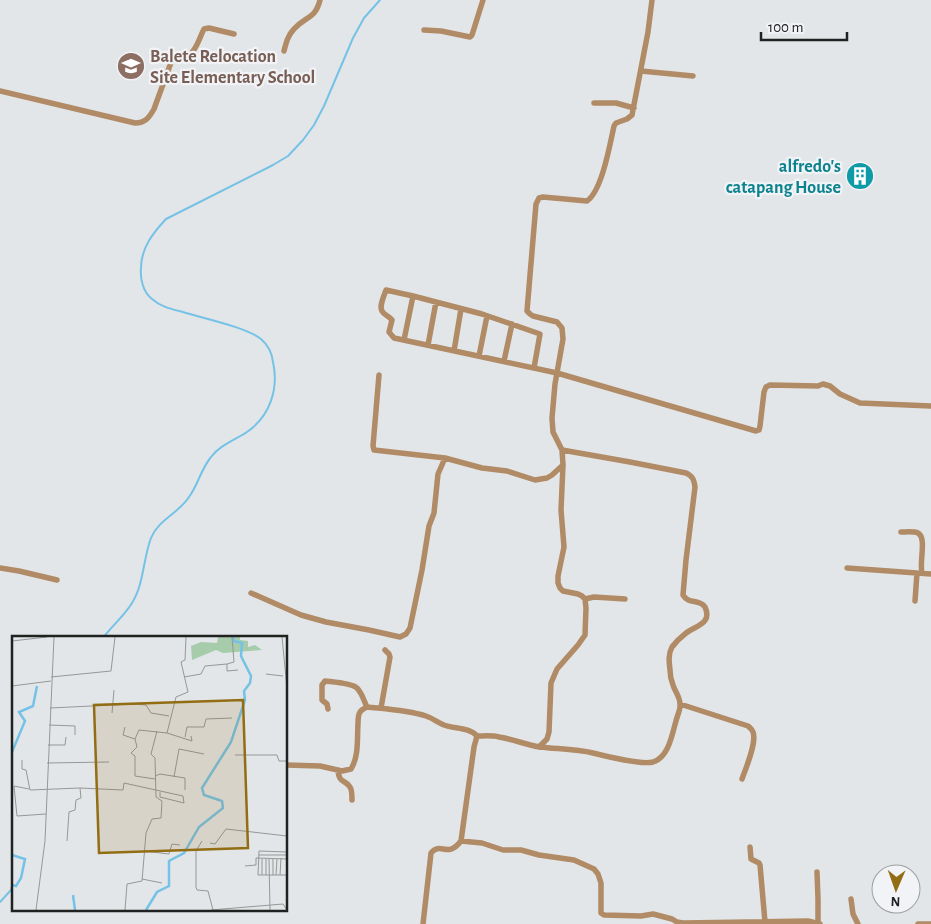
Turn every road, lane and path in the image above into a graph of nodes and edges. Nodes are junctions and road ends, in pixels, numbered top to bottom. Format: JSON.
{"nodes":[{"id":1,"x":320,"y":0,"type":"edge"},
{"id":2,"x":483,"y":0,"type":"edge"},
{"id":3,"x":652,"y":0,"type":"edge"},
{"id":4,"x":424,"y":30,"type":"dead end"},
{"id":5,"x":234,"y":34,"type":"dead end"},
{"id":6,"x":284,"y":51,"type":"dead end"},
{"id":7,"x":641,"y":71,"type":"junction"},
{"id":8,"x":693,"y":76,"type":"dead end"},
{"id":9,"x":0,"y":91,"type":"edge"},
{"id":10,"x":594,"y":103,"type":"dead end"},
{"id":11,"x":634,"y":108,"type":"junction"},
{"id":12,"x":413,"y":296,"type":"junction"},
{"id":13,"x":436,"y":302,"type":"junction"},
{"id":14,"x":461,"y":309,"type":"junction"},
{"id":15,"x":487,"y":316,"type":"junction"},
{"id":16,"x":512,"y":324,"type":"junction"},
{"id":17,"x":404,"y":340,"type":"junction"},
{"id":18,"x":428,"y":345,"type":"junction"},
{"id":19,"x":454,"y":351,"type":"junction"},
{"id":20,"x":479,"y":356,"type":"junction"},
{"id":21,"x":504,"y":362,"type":"junction"},
{"id":22,"x":534,"y":368,"type":"junction"},
{"id":23,"x":557,"y":373,"type":"junction"},
{"id":24,"x":379,"y":375,"type":"dead end"},
{"id":25,"x":931,"y":406,"type":"edge"},
{"id":26,"x":562,"y":450,"type":"junction"},
{"id":27,"x":445,"y":458,"type":"junction"},
{"id":28,"x":563,"y":465,"type":"junction"},
{"id":29,"x":901,"y":532,"type":"dead end"},
{"id":30,"x":0,"y":568,"type":"edge"},
{"id":31,"x":847,"y":568,"type":"dead end"},
{"id":32,"x":920,"y":573,"type":"junction"},
{"id":33,"x":931,"y":574,"type":"edge"},
{"id":34,"x":57,"y":580,"type":"dead end"},
{"id":35,"x":251,"y":593,"type":"dead end"},
{"id":36,"x":585,"y":599,"type":"junction"},
{"id":37,"x":625,"y":599,"type":"dead end"},
{"id":38,"x":915,"y":601,"type":"dead end"},
{"id":39,"x":385,"y":650,"type":"dead end"},
{"id":40,"x":680,"y":704,"type":"junction"},
{"id":41,"x":367,"y":707,"type":"junction"},
{"id":42,"x":381,"y":708,"type":"junction"},
{"id":43,"x":328,"y":709,"type":"dead end"},
{"id":44,"x":476,"y":736,"type":"junction"},
{"id":45,"x":540,"y":747,"type":"junction"},
{"id":46,"x":288,"y":765,"type":"edge"},
{"id":47,"x":338,"y":770,"type":"junction"},
{"id":48,"x":742,"y":779,"type":"dead end"},
{"id":49,"x":352,"y":800,"type":"dead end"},
{"id":50,"x":461,"y":841,"type":"junction"},
{"id":51,"x":750,"y":848,"type":"dead end"},
{"id":52,"x":817,"y":872,"type":"dead end"},
{"id":53,"x":851,"y":899,"type":"dead end"},
{"id":54,"x":765,"y":922,"type":"junction"},
{"id":55,"x":797,"y":922,"type":"edge"},
{"id":56,"x":706,"y":923,"type":"edge"},
{"id":57,"x":423,"y":924,"type":"edge"},
{"id":58,"x":819,"y":924,"type":"edge"},
{"id":59,"x":858,"y":924,"type":"edge"},
{"id":60,"x":918,"y":924,"type":"edge"},
{"id":61,"x":931,"y":924,"type":"edge"}],
"edges":[{"from":1,"to":6,"type":"street"},
{"from":2,"to":4,"type":"street"},
{"from":3,"to":7,"type":"street"},
{"from":5,"to":9,"type":"street"},
{"from":7,"to":8,"type":"street"},
{"from":7,"to":11,"type":"street"},
{"from":10,"to":11,"type":"street"},
{"from":11,"to":23,"type":"street"},
{"from":12,"to":13,"type":"street"},
{"from":12,"to":17,"type":"street"},
{"from":12,"to":17,"type":"street"},
{"from":13,"to":14,"type":"street"},
{"from":13,"to":18,"type":"street"},
{"from":14,"to":15,"type":"street"},
{"from":14,"to":19,"type":"street"},
{"from":15,"to":16,"type":"street"},
{"from":15,"to":20,"type":"street"},
{"from":16,"to":21,"type":"street"},
{"from":16,"to":22,"type":"street"},
{"from":17,"to":18,"type":"street"},
{"from":18,"to":19,"type":"street"},
{"from":19,"to":20,"type":"street"},
{"from":20,"to":21,"type":"street"},
{"from":21,"to":22,"type":"street"},
{"from":22,"to":23,"type":"street"},
{"from":23,"to":25,"type":"street"},
{"from":23,"to":26,"type":"street"},
{"from":24,"to":27,"type":"street"},
{"from":26,"to":28,"type":"street"},
{"from":26,"to":40,"type":"street"},
{"from":27,"to":28,"type":"street"},
{"from":27,"to":35,"type":"street"},
{"from":28,"to":36,"type":"street"},
{"from":29,"to":32,"type":"street"},
{"from":30,"to":34,"type":"street"},
{"from":31,"to":32,"type":"street"},
{"from":32,"to":33,"type":"street"},
{"from":32,"to":38,"type":"street"},
{"from":36,"to":37,"type":"street"},
{"from":36,"to":45,"type":"street"},
{"from":39,"to":42,"type":"street"},
{"from":40,"to":45,"type":"street"},
{"from":40,"to":48,"type":"street"},
{"from":41,"to":42,"type":"street"},
{"from":41,"to":43,"type":"street"},
{"from":41,"to":47,"type":"street"},
{"from":42,"to":44,"type":"street"},
{"from":44,"to":45,"type":"street"},
{"from":44,"to":50,"type":"street"},
{"from":46,"to":47,"type":"street"},
{"from":47,"to":49,"type":"street"},
{"from":50,"to":56,"type":"street"},
{"from":50,"to":57,"type":"street"},
{"from":51,"to":54,"type":"street"},
{"from":52,"to":58,"type":"street"},
{"from":53,"to":59,"type":"street"},
{"from":54,"to":55,"type":"street"},
{"from":54,"to":56,"type":"street"},
{"from":55,"to":58,"type":"street"},
{"from":60,"to":61,"type":"street"}]}
